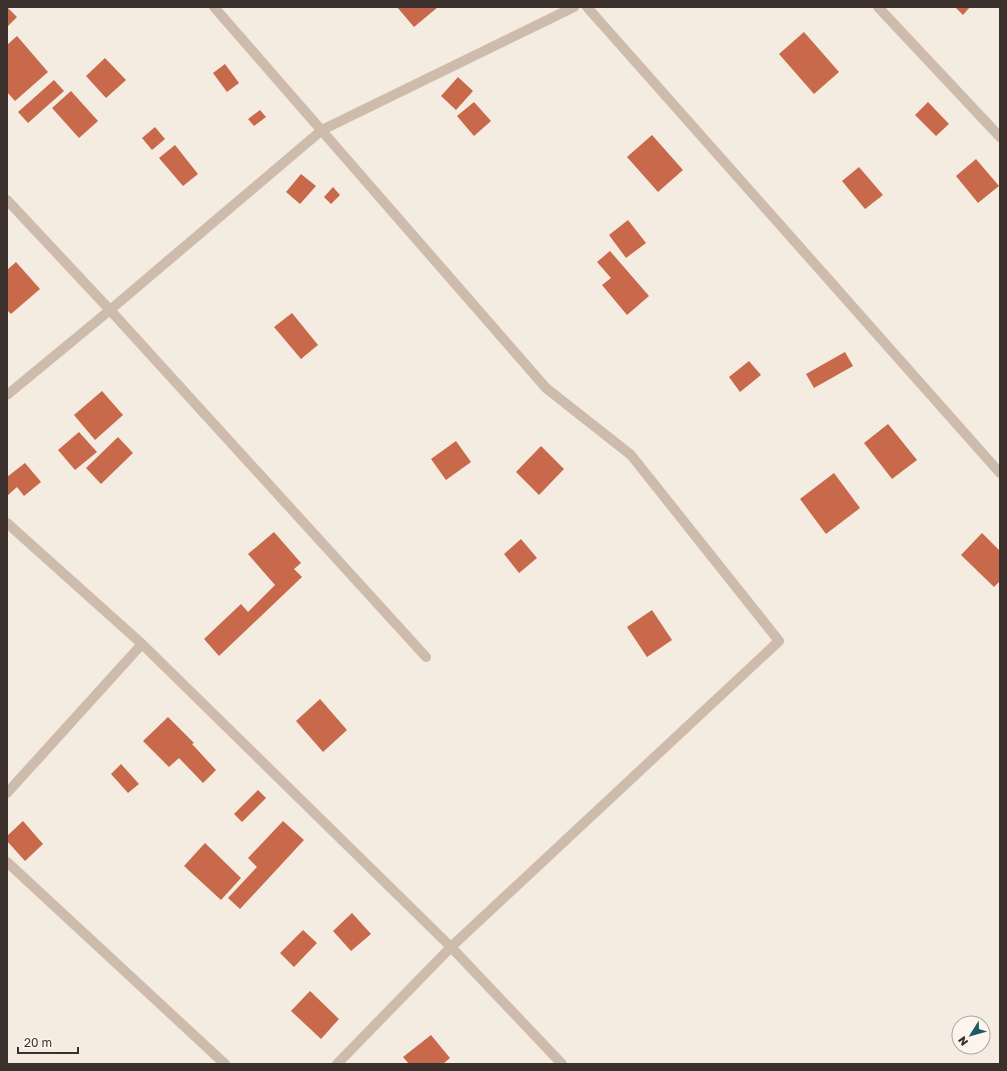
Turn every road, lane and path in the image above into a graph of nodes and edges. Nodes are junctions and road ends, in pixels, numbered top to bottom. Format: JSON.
{"nodes":[{"id":1,"x":214,"y":7,"type":"edge"},
{"id":2,"x":574,"y":7,"type":"edge"},
{"id":3,"x":587,"y":7,"type":"edge"},
{"id":4,"x":878,"y":7,"type":"edge"},
{"id":5,"x":322,"y":130,"type":"junction"},
{"id":6,"x":1000,"y":137,"type":"edge"},
{"id":7,"x":7,"y":200,"type":"edge"},
{"id":8,"x":110,"y":310,"type":"junction"},
{"id":9,"x":7,"y":395,"type":"edge"},
{"id":10,"x":1000,"y":473,"type":"edge"},
{"id":11,"x":7,"y":523,"type":"edge"},
{"id":12,"x":142,"y":644,"type":"junction"},
{"id":13,"x":426,"y":657,"type":"dead end"},
{"id":14,"x":7,"y":793,"type":"edge"},
{"id":15,"x":7,"y":862,"type":"edge"},
{"id":16,"x":452,"y":947,"type":"junction"},
{"id":17,"x":225,"y":1064,"type":"edge"},
{"id":18,"x":337,"y":1064,"type":"edge"},
{"id":19,"x":562,"y":1064,"type":"edge"}],
"edges":[{"from":1,"to":5,"type":"street"},
{"from":2,"to":5,"type":"street"},
{"from":3,"to":10,"type":"street"},
{"from":4,"to":6,"type":"street"},
{"from":5,"to":8,"type":"street"},
{"from":5,"to":16,"type":"street"},
{"from":7,"to":8,"type":"street"},
{"from":8,"to":9,"type":"street"},
{"from":8,"to":13,"type":"street"},
{"from":11,"to":12,"type":"street"},
{"from":12,"to":14,"type":"street"},
{"from":12,"to":16,"type":"street"},
{"from":15,"to":17,"type":"street"},
{"from":16,"to":18,"type":"street"},
{"from":16,"to":19,"type":"street"}]}
